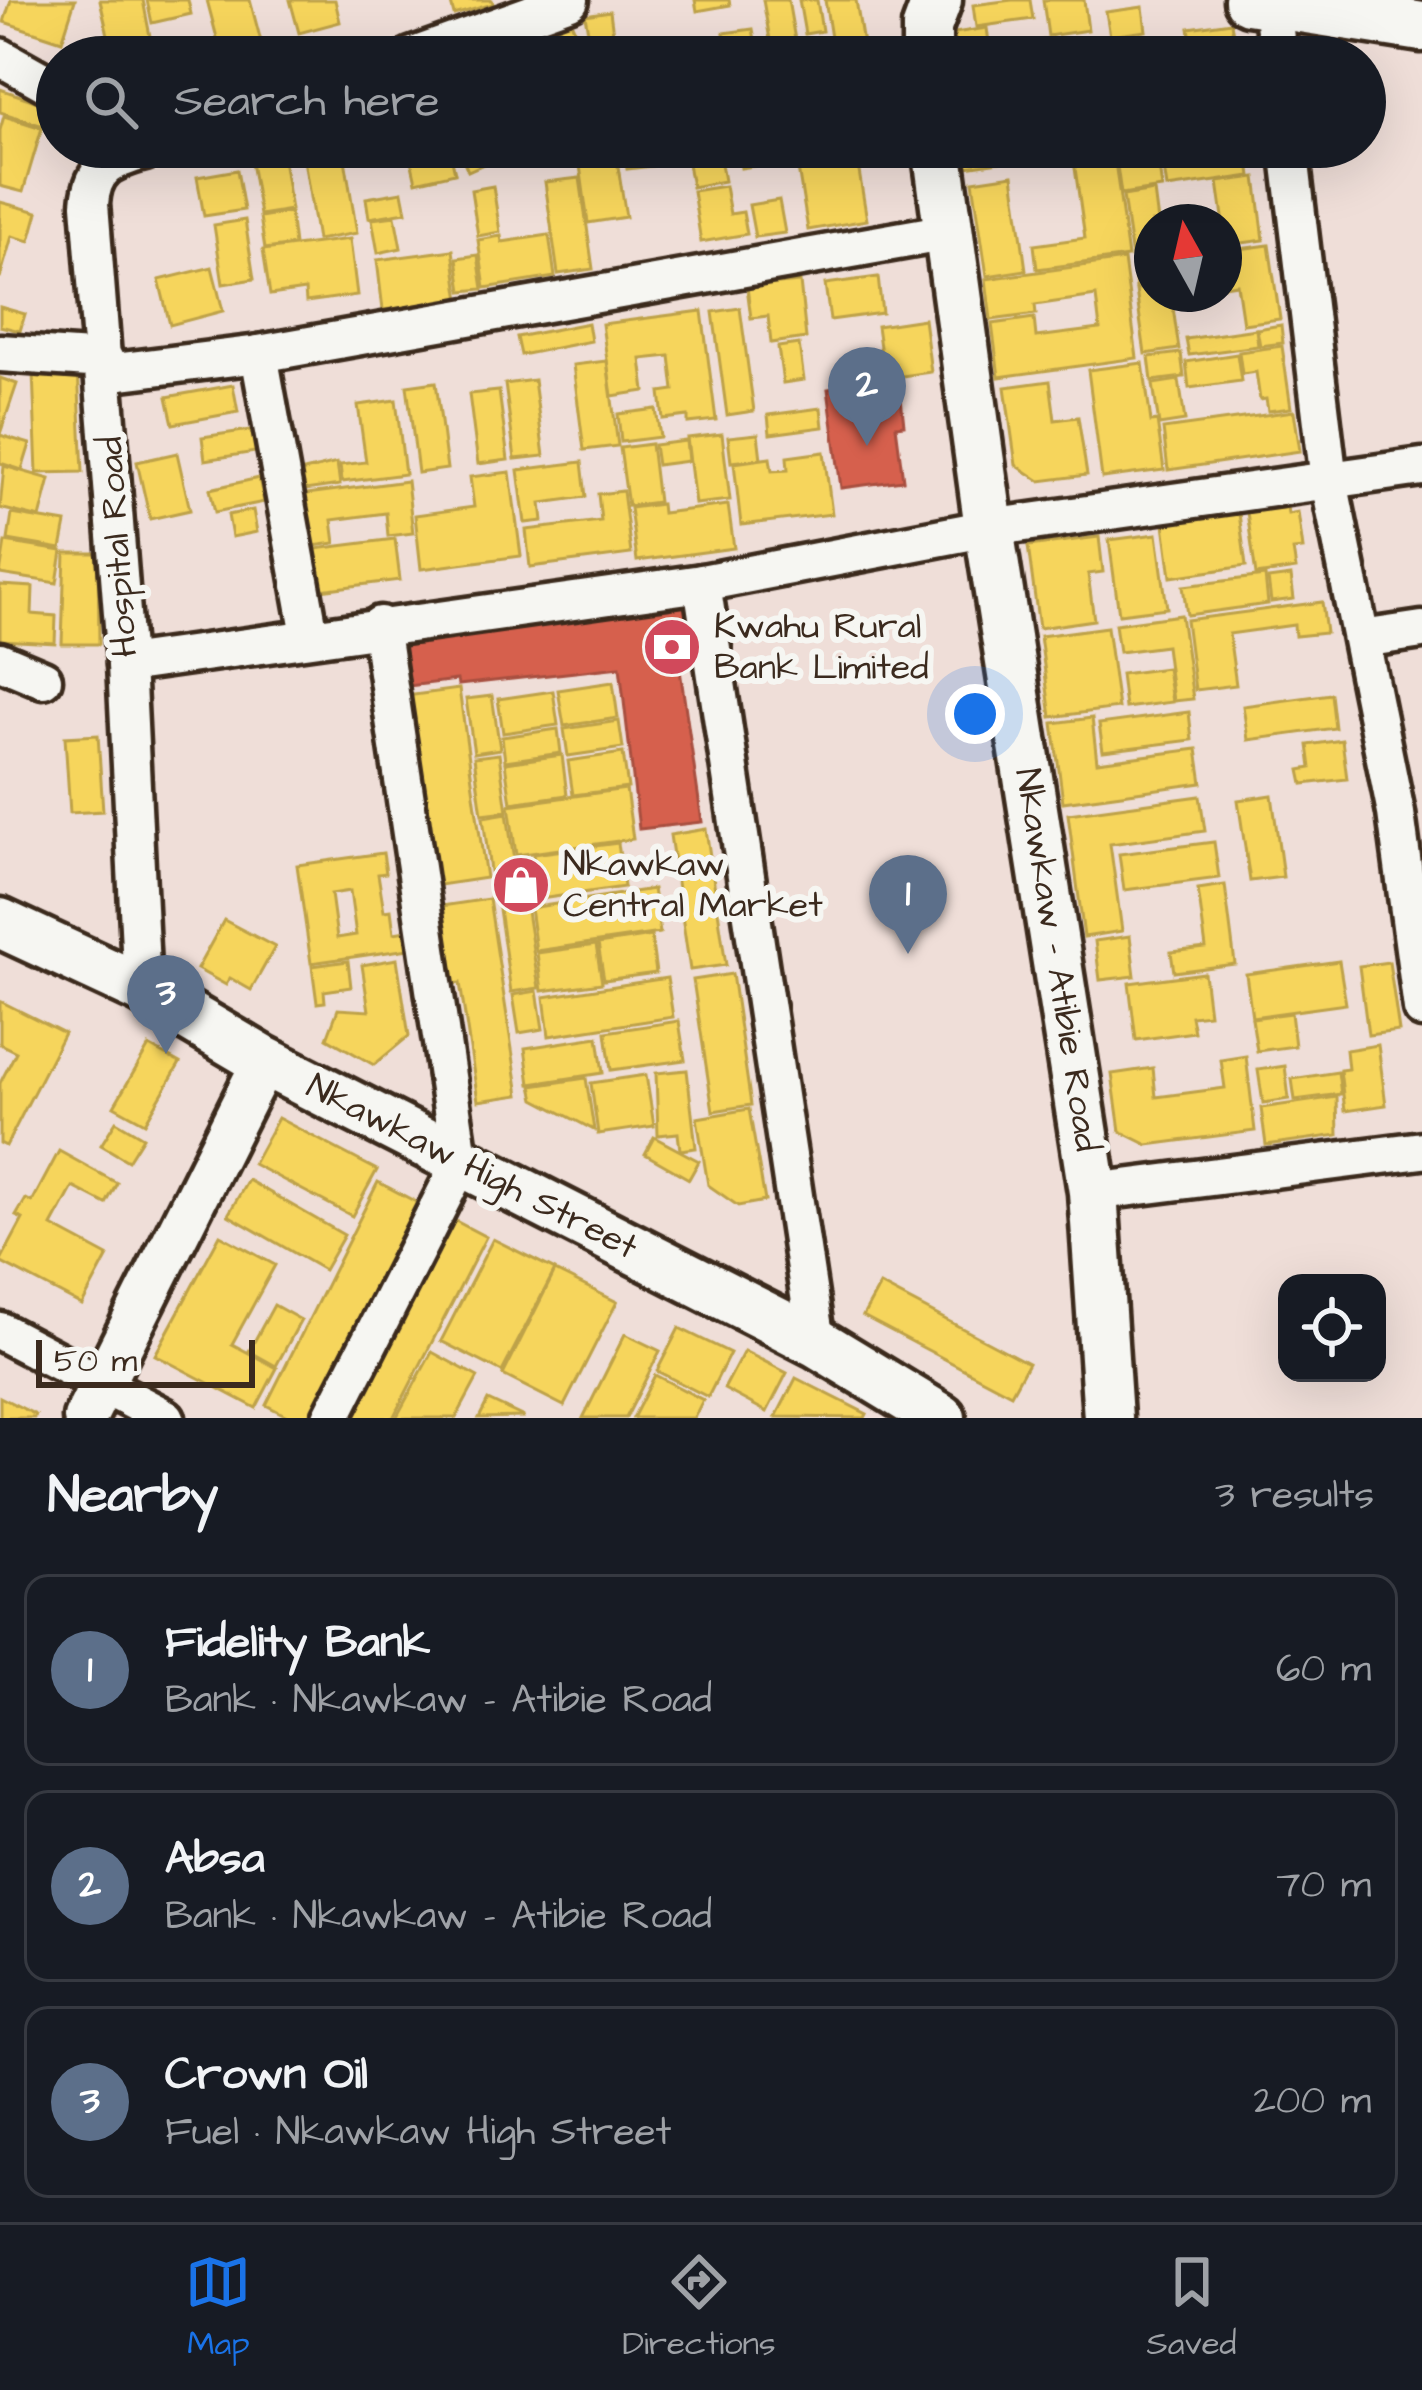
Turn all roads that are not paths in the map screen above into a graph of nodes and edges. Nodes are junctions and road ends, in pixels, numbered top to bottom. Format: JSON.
{"nodes":[{"id":1,"x":570,"y":0,"type":"edge"},
{"id":2,"x":938,"y":0,"type":"edge"},
{"id":3,"x":1260,"y":2,"type":"edge"},
{"id":4,"x":1422,"y":27,"type":"edge"},
{"id":5,"x":469,"y":36,"type":"edge"},
{"id":6,"x":927,"y":36,"type":"edge"},
{"id":7,"x":1272,"y":36,"type":"edge"},
{"id":8,"x":0,"y":57,"type":"edge"},
{"id":9,"x":36,"y":77,"type":"edge"},
{"id":10,"x":87,"y":168,"type":"edge"},
{"id":11,"x":940,"y":168,"type":"edge"},
{"id":12,"x":1291,"y":168,"type":"edge"},
{"id":13,"x":948,"y":232,"type":"junction"},
{"id":14,"x":0,"y":353,"type":"edge"},
{"id":15,"x":259,"y":354,"type":"junction"},
{"id":16,"x":106,"y":367,"type":"junction"},
{"id":17,"x":1422,"y":467,"type":"edge"},
{"id":18,"x":1328,"y":481,"type":"junction"},
{"id":19,"x":989,"y":528,"type":"junction"},
{"id":20,"x":702,"y":583,"type":"junction"},
{"id":21,"x":380,"y":625,"type":"junction"},
{"id":22,"x":1422,"y":630,"type":"edge"},
{"id":23,"x":310,"y":635,"type":"junction"},
{"id":24,"x":1362,"y":639,"type":"junction"},
{"id":25,"x":0,"y":661,"type":"edge"},
{"id":26,"x":126,"y":664,"type":"junction"},
{"id":27,"x":43,"y":679,"type":"dead end"},
{"id":28,"x":1409,"y":811,"type":"edge"},
{"id":29,"x":0,"y":923,"type":"edge"},
{"id":30,"x":142,"y":989,"type":"junction"},
{"id":31,"x":1422,"y":1009,"type":"edge"},
{"id":32,"x":265,"y":1061,"type":"junction"},
{"id":33,"x":1422,"y":1150,"type":"edge"},
{"id":34,"x":460,"y":1164,"type":"junction"},
{"id":35,"x":1093,"y":1192,"type":"junction"},
{"id":36,"x":0,"y":1331,"type":"edge"},
{"id":37,"x":816,"y":1342,"type":"junction"},
{"id":38,"x":94,"y":1402,"type":"edge"},
{"id":39,"x":914,"y":1411,"type":"edge"},
{"id":40,"x":166,"y":1418,"type":"edge"},
{"id":41,"x":331,"y":1418,"type":"edge"},
{"id":42,"x":1108,"y":1418,"type":"edge"}],
"edges":[{"from":1,"to":5,"type":"street"},
{"from":2,"to":6,"type":"main road"},
{"from":3,"to":4,"type":"main road"},
{"from":3,"to":7,"type":"street"},
{"from":8,"to":9,"type":"street"},
{"from":10,"to":16,"type":"street","name":"Hospital Road"},
{"from":11,"to":13,"type":"main road","name":"Nkawkaw - Atibie Road"},
{"from":12,"to":18,"type":"street"},
{"from":13,"to":15,"type":"street"},
{"from":13,"to":19,"type":"main road","name":"Nkawkaw - Atibie Road"},
{"from":14,"to":16,"type":"street"},
{"from":15,"to":16,"type":"street"},
{"from":15,"to":23,"type":"street"},
{"from":16,"to":26,"type":"street","name":"Hospital Road"},
{"from":17,"to":18,"type":"street"},
{"from":18,"to":19,"type":"street"},
{"from":18,"to":24,"type":"street"},
{"from":19,"to":20,"type":"street"},
{"from":19,"to":35,"type":"main road","name":"Nkawkaw - Atibie Road"},
{"from":20,"to":21,"type":"street"},
{"from":20,"to":37,"type":"street"},
{"from":21,"to":23,"type":"street"},
{"from":21,"to":34,"type":"street"},
{"from":22,"to":24,"type":"street"},
{"from":23,"to":26,"type":"street"},
{"from":24,"to":28,"type":"street"},
{"from":25,"to":27,"type":"street"},
{"from":26,"to":30,"type":"street","name":"Hospital Road"},
{"from":28,"to":31,"type":"street"},
{"from":29,"to":30,"type":"main road","name":"Nkawkaw High Street"},
{"from":30,"to":32,"type":"main road","name":"Nkawkaw High Street"},
{"from":32,"to":34,"type":"main road","name":"Nkawkaw High Street"},
{"from":32,"to":38,"type":"street"},
{"from":33,"to":35,"type":"street"},
{"from":34,"to":37,"type":"main road","name":"Nkawkaw High Street"},
{"from":34,"to":41,"type":"street"},
{"from":35,"to":42,"type":"main road","name":"Nkawkaw - Atibie Road"},
{"from":36,"to":38,"type":"street"},
{"from":37,"to":39,"type":"main road","name":"Nkawkaw High Street"},
{"from":38,"to":40,"type":"street"}]}
